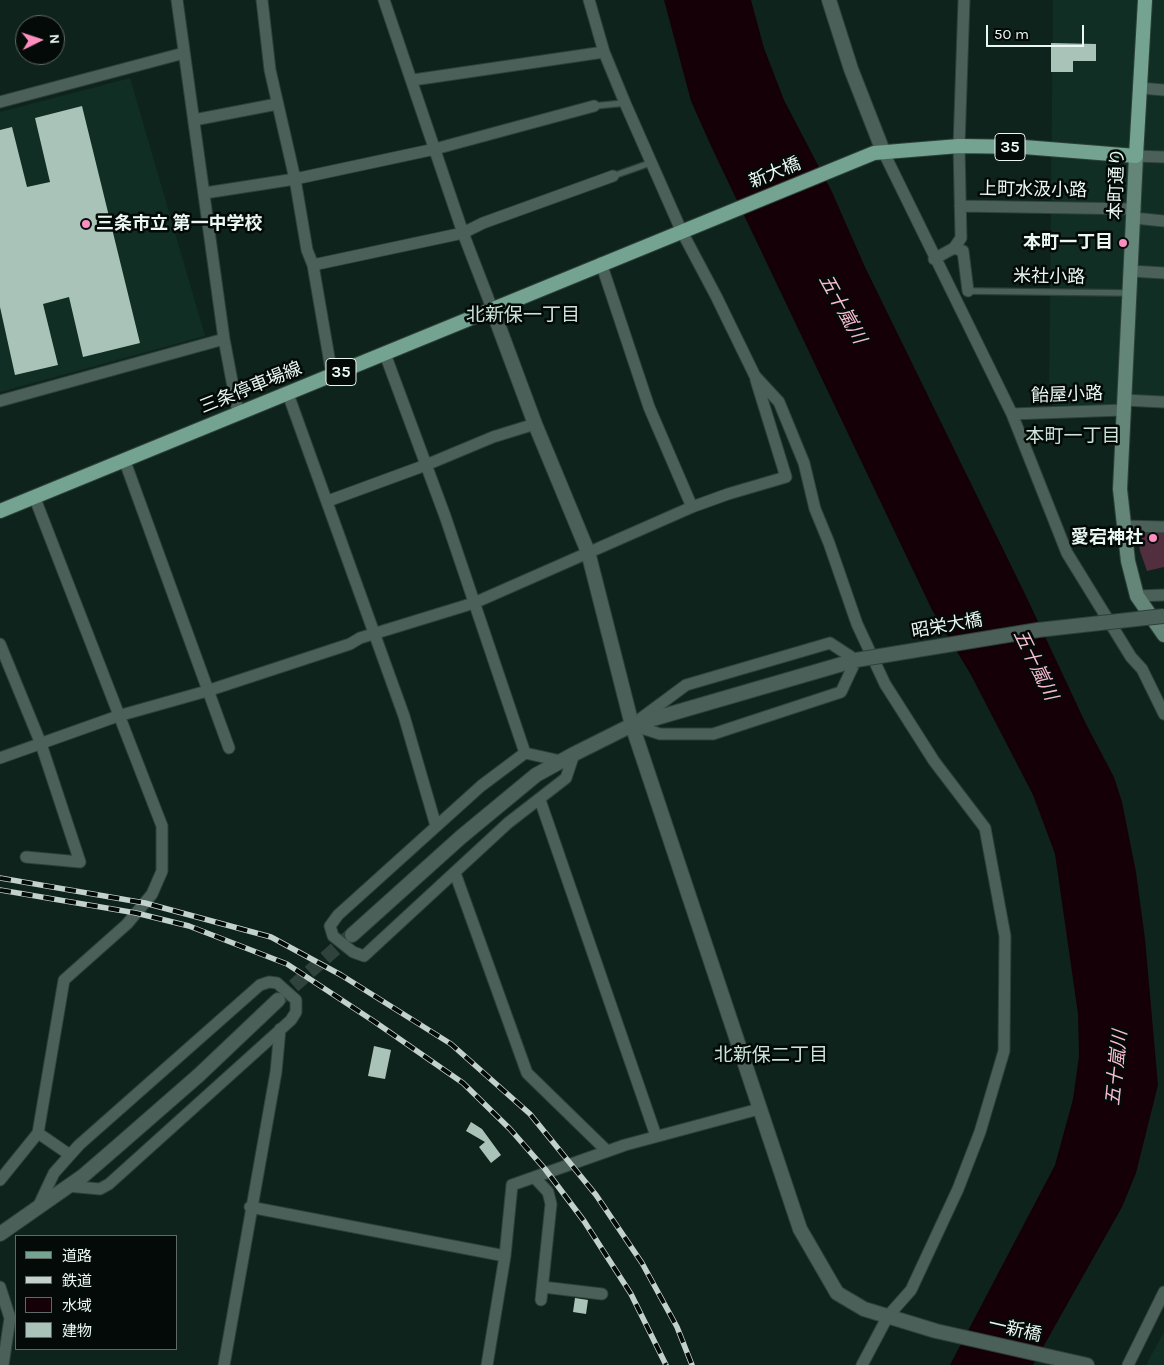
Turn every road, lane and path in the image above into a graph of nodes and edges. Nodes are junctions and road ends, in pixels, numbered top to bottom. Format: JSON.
{"nodes":[{"id":1,"x":176,"y":0,"type":"edge"},
{"id":2,"x":262,"y":0,"type":"edge"},
{"id":3,"x":384,"y":0,"type":"edge"},
{"id":4,"x":589,"y":0,"type":"edge"},
{"id":5,"x":829,"y":0,"type":"edge"},
{"id":6,"x":964,"y":0,"type":"edge"},
{"id":7,"x":1145,"y":0,"type":"edge"},
{"id":8,"x":604,"y":52,"type":"junction"},
{"id":9,"x":184,"y":53,"type":"junction"},
{"id":10,"x":413,"y":80,"type":"junction"},
{"id":11,"x":1140,"y":88,"type":"junction"},
{"id":12,"x":1164,"y":90,"type":"edge"},
{"id":13,"x":0,"y":102,"type":"edge"},
{"id":14,"x":625,"y":103,"type":"junction"},
{"id":15,"x":277,"y":104,"type":"junction"},
{"id":16,"x":594,"y":106,"type":"joint"},
{"id":17,"x":194,"y":120,"type":"junction"},
{"id":18,"x":958,"y":146,"type":"junction"},
{"id":19,"x":435,"y":149,"type":"junction"},
{"id":20,"x":878,"y":152,"type":"junction"},
{"id":21,"x":1136,"y":156,"type":"junction"},
{"id":22,"x":1164,"y":157,"type":"edge"},
{"id":23,"x":650,"y":163,"type":"junction"},
{"id":24,"x":613,"y":176,"type":"joint"},
{"id":25,"x":295,"y":179,"type":"junction"},
{"id":26,"x":205,"y":193,"type":"junction"},
{"id":27,"x":960,"y":206,"type":"junction"},
{"id":28,"x":1134,"y":214,"type":"junction"},
{"id":29,"x":1164,"y":221,"type":"edge"},
{"id":30,"x":686,"y":228,"type":"junction"},
{"id":31,"x":463,"y":232,"type":"junction"},
{"id":32,"x":954,"y":248,"type":"junction"},
{"id":33,"x":934,"y":259,"type":"junction"},
{"id":34,"x":601,"y":263,"type":"junction"},
{"id":35,"x":313,"y":265,"type":"junction"},
{"id":36,"x":1131,"y":271,"type":"junction"},
{"id":37,"x":1164,"y":273,"type":"edge"},
{"id":38,"x":968,"y":291,"type":"joint"},
{"id":39,"x":1129,"y":293,"type":"junction"},
{"id":40,"x":493,"y":311,"type":"junction"},
{"id":41,"x":224,"y":338,"type":"junction"},
{"id":42,"x":385,"y":354,"type":"junction"},
{"id":43,"x":332,"y":375,"type":"junction"},
{"id":44,"x":755,"y":376,"type":"junction"},
{"id":45,"x":288,"y":394,"type":"junction"},
{"id":46,"x":0,"y":401,"type":"edge"},
{"id":47,"x":1164,"y":402,"type":"edge"},
{"id":48,"x":1123,"y":405,"type":"junction"},
{"id":49,"x":238,"y":413,"type":"junction"},
{"id":50,"x":1012,"y":414,"type":"junction"},
{"id":51,"x":535,"y":424,"type":"junction"},
{"id":52,"x":124,"y":460,"type":"junction"},
{"id":53,"x":426,"y":465,"type":"junction"},
{"id":54,"x":34,"y":496,"type":"junction"},
{"id":55,"x":328,"y":501,"type":"junction"},
{"id":56,"x":692,"y":507,"type":"junction"},
{"id":57,"x":0,"y":511,"type":"edge"},
{"id":58,"x":1123,"y":526,"type":"junction"},
{"id":59,"x":1164,"y":527,"type":"edge"},
{"id":60,"x":588,"y":552,"type":"junction"},
{"id":61,"x":1164,"y":595,"type":"edge"},
{"id":62,"x":1137,"y":596,"type":"junction"},
{"id":63,"x":474,"y":604,"type":"junction"},
{"id":64,"x":1164,"y":616,"type":"edge"},
{"id":65,"x":374,"y":635,"type":"junction"},
{"id":66,"x":1164,"y":635,"type":"edge"},
{"id":67,"x":0,"y":644,"type":"edge"},
{"id":68,"x":856,"y":660,"type":"junction"},
{"id":69,"x":207,"y":690,"type":"junction"},
{"id":70,"x":1164,"y":714,"type":"edge"},
{"id":71,"x":118,"y":716,"type":"junction"},
{"id":72,"x":632,"y":725,"type":"junction"},
{"id":73,"x":41,"y":744,"type":"junction"},
{"id":74,"x":228,"y":748,"type":"dead end"},
{"id":75,"x":525,"y":753,"type":"junction"},
{"id":76,"x":574,"y":754,"type":"junction"},
{"id":77,"x":0,"y":758,"type":"edge"},
{"id":78,"x":562,"y":761,"type":"junction"},
{"id":79,"x":540,"y":800,"type":"junction"},
{"id":80,"x":436,"y":826,"type":"junction"},
{"id":81,"x":26,"y":857,"type":"dead end"},
{"id":82,"x":455,"y":872,"type":"junction"},
{"id":83,"x":352,"y":935,"type":"tunnel mouth"},
{"id":84,"x":278,"y":1000,"type":"tunnel mouth"},
{"id":85,"x":280,"y":1029,"type":"junction"},
{"id":86,"x":759,"y":1110,"type":"junction"},
{"id":87,"x":38,"y":1133,"type":"junction"},
{"id":88,"x":656,"y":1136,"type":"junction"},
{"id":89,"x":608,"y":1151,"type":"junction"},
{"id":90,"x":70,"y":1155,"type":"junction"},
{"id":91,"x":534,"y":1177,"type":"junction"},
{"id":92,"x":0,"y":1180,"type":"edge"},
{"id":93,"x":67,"y":1186,"type":"junction"},
{"id":94,"x":38,"y":1207,"type":"junction"},
{"id":95,"x":250,"y":1207,"type":"junction"},
{"id":96,"x":0,"y":1234,"type":"edge"},
{"id":97,"x":505,"y":1256,"type":"junction"},
{"id":98,"x":0,"y":1287,"type":"edge"},
{"id":99,"x":543,"y":1287,"type":"junction"},
{"id":100,"x":1164,"y":1292,"type":"edge"},
{"id":101,"x":602,"y":1294,"type":"dead end"},
{"id":102,"x":541,"y":1300,"type":"dead end"},
{"id":103,"x":888,"y":1316,"type":"junction"},
{"id":104,"x":1153,"y":1318,"type":"junction"},
{"id":105,"x":1164,"y":1323,"type":"edge"},
{"id":106,"x":2,"y":1365,"type":"edge"},
{"id":107,"x":224,"y":1365,"type":"edge"},
{"id":108,"x":488,"y":1365,"type":"edge"},
{"id":109,"x":862,"y":1365,"type":"edge"},
{"id":110,"x":1087,"y":1365,"type":"edge"},
{"id":111,"x":1128,"y":1365,"type":"edge"}],
"edges":[{"from":1,"to":9,"type":"street"},
{"from":2,"to":15,"type":"street"},
{"from":3,"to":10,"type":"street"},
{"from":4,"to":8,"type":"street"},
{"from":5,"to":20,"type":"street"},
{"from":6,"to":18,"type":"street"},
{"from":7,"to":11,"type":"main road","name":"本町通り"},
{"from":8,"to":10,"type":"street"},
{"from":8,"to":14,"type":"street"},
{"from":9,"to":13,"type":"street"},
{"from":9,"to":17,"type":"street"},
{"from":10,"to":19,"type":"street"},
{"from":11,"to":12,"type":"street"},
{"from":11,"to":21,"type":"main road","name":"本町通り"},
{"from":14,"to":16,"type":"lane"},
{"from":14,"to":23,"type":"street"},
{"from":15,"to":17,"type":"street"},
{"from":15,"to":25,"type":"street"},
{"from":16,"to":19,"type":"street"},
{"from":17,"to":26,"type":"street"},
{"from":18,"to":20,"type":"main road","number":"35"},
{"from":18,"to":21,"type":"main road","number":"35"},
{"from":18,"to":27,"type":"street"},
{"from":19,"to":25,"type":"street"},
{"from":19,"to":31,"type":"street"},
{"from":20,"to":30,"type":"main road","name":"新大橋","number":"35"},
{"from":20,"to":33,"type":"street"},
{"from":21,"to":22,"type":"street"},
{"from":21,"to":28,"type":"main road","name":"本町通り"},
{"from":23,"to":24,"type":"lane"},
{"from":23,"to":30,"type":"street"},
{"from":24,"to":31,"type":"street"},
{"from":25,"to":26,"type":"street"},
{"from":25,"to":35,"type":"street"},
{"from":26,"to":41,"type":"street"},
{"from":27,"to":28,"type":"street","name":"上町水汲小路"},
{"from":27,"to":32,"type":"street"},
{"from":28,"to":29,"type":"street","name":"上町水汲小路"},
{"from":28,"to":36,"type":"main road","name":"本町通り"},
{"from":30,"to":34,"type":"main road","name":"三条停車場線","number":"35"},
{"from":30,"to":44,"type":"street"},
{"from":31,"to":35,"type":"street"},
{"from":31,"to":40,"type":"street"},
{"from":32,"to":33,"type":"street"},
{"from":32,"to":38,"type":"street"},
{"from":33,"to":50,"type":"street"},
{"from":34,"to":40,"type":"main road","name":"三条停車場線","number":"35"},
{"from":34,"to":56,"type":"street"},
{"from":35,"to":43,"type":"street"},
{"from":36,"to":37,"type":"street"},
{"from":36,"to":39,"type":"main road","name":"本町通り"},
{"from":38,"to":39,"type":"lane","name":"米社小路"},
{"from":39,"to":48,"type":"main road","name":"本町通り"},
{"from":40,"to":42,"type":"main road","name":"三条停車場線","number":"35"},
{"from":40,"to":51,"type":"street","name":"一新橋"},
{"from":41,"to":46,"type":"street"},
{"from":41,"to":49,"type":"street"},
{"from":42,"to":43,"type":"main road","name":"三条停車場線","number":"35"},
{"from":42,"to":53,"type":"street"},
{"from":43,"to":45,"type":"main road","name":"三条停車場線","number":"35"},
{"from":44,"to":56,"type":"street"},
{"from":44,"to":103,"type":"street"},
{"from":45,"to":49,"type":"main road","name":"三条停車場線","number":"35"},
{"from":45,"to":55,"type":"street"},
{"from":47,"to":48,"type":"street","name":"飴屋小路"},
{"from":48,"to":50,"type":"street","name":"飴屋小路"},
{"from":48,"to":58,"type":"main road","name":"本町通り"},
{"from":49,"to":52,"type":"main road","name":"三条停車場線","number":"35"},
{"from":50,"to":70,"type":"street"},
{"from":51,"to":53,"type":"street"},
{"from":51,"to":60,"type":"street","name":"一新橋"},
{"from":52,"to":54,"type":"main road","name":"三条停車場線","number":"35"},
{"from":52,"to":69,"type":"street"},
{"from":53,"to":55,"type":"street"},
{"from":53,"to":63,"type":"street"},
{"from":54,"to":57,"type":"main road","name":"三条停車場線","number":"35"},
{"from":54,"to":71,"type":"street"},
{"from":55,"to":65,"type":"street"},
{"from":56,"to":60,"type":"street"},
{"from":58,"to":59,"type":"street"},
{"from":58,"to":62,"type":"main road","name":"本町通り"},
{"from":60,"to":63,"type":"street"},
{"from":60,"to":72,"type":"street","name":"一新橋"},
{"from":61,"to":62,"type":"street"},
{"from":62,"to":66,"type":"main road"},
{"from":63,"to":65,"type":"street"},
{"from":63,"to":75,"type":"street"},
{"from":64,"to":68,"type":"street","name":"昭栄大橋","bridge":true},
{"from":65,"to":69,"type":"street"},
{"from":65,"to":80,"type":"street"},
{"from":67,"to":73,"type":"street"},
{"from":68,"to":72,"type":"street","name":"昭栄大橋"},
{"from":68,"to":72,"type":"street"},
{"from":68,"to":72,"type":"street"},
{"from":69,"to":71,"type":"street"},
{"from":69,"to":74,"type":"street"},
{"from":71,"to":73,"type":"street"},
{"from":71,"to":87,"type":"street"},
{"from":72,"to":76,"type":"street","name":"昭栄大橋"},
{"from":72,"to":86,"type":"street","name":"一新橋"},
{"from":73,"to":77,"type":"street"},
{"from":73,"to":81,"type":"street"},
{"from":75,"to":78,"type":"street"},
{"from":75,"to":80,"type":"street"},
{"from":76,"to":78,"type":"street","name":"昭栄大橋"},
{"from":76,"to":79,"type":"street"},
{"from":78,"to":83,"type":"street","name":"昭栄大橋"},
{"from":79,"to":82,"type":"street"},
{"from":79,"to":88,"type":"street"},
{"from":80,"to":82,"type":"street"},
{"from":82,"to":89,"type":"street"},
{"from":84,"to":93,"type":"street"},
{"from":85,"to":90,"type":"street"},
{"from":85,"to":93,"type":"street"},
{"from":85,"to":95,"type":"street"},
{"from":86,"to":88,"type":"street"},
{"from":86,"to":103,"type":"street","name":"一新橋"},
{"from":87,"to":90,"type":"street"},
{"from":87,"to":92,"type":"street"},
{"from":88,"to":89,"type":"street"},
{"from":89,"to":91,"type":"street"},
{"from":90,"to":94,"type":"street"},
{"from":91,"to":97,"type":"street"},
{"from":91,"to":99,"type":"street"},
{"from":93,"to":94,"type":"street"},
{"from":94,"to":96,"type":"street"},
{"from":95,"to":97,"type":"street"},
{"from":95,"to":107,"type":"street"},
{"from":97,"to":108,"type":"street"},
{"from":98,"to":106,"type":"street"},
{"from":99,"to":101,"type":"street"},
{"from":99,"to":102,"type":"street"},
{"from":100,"to":104,"type":"street"},
{"from":103,"to":109,"type":"street"},
{"from":103,"to":110,"type":"street","name":"一新橋"},
{"from":104,"to":105,"type":"street"},
{"from":104,"to":111,"type":"street"}]}
